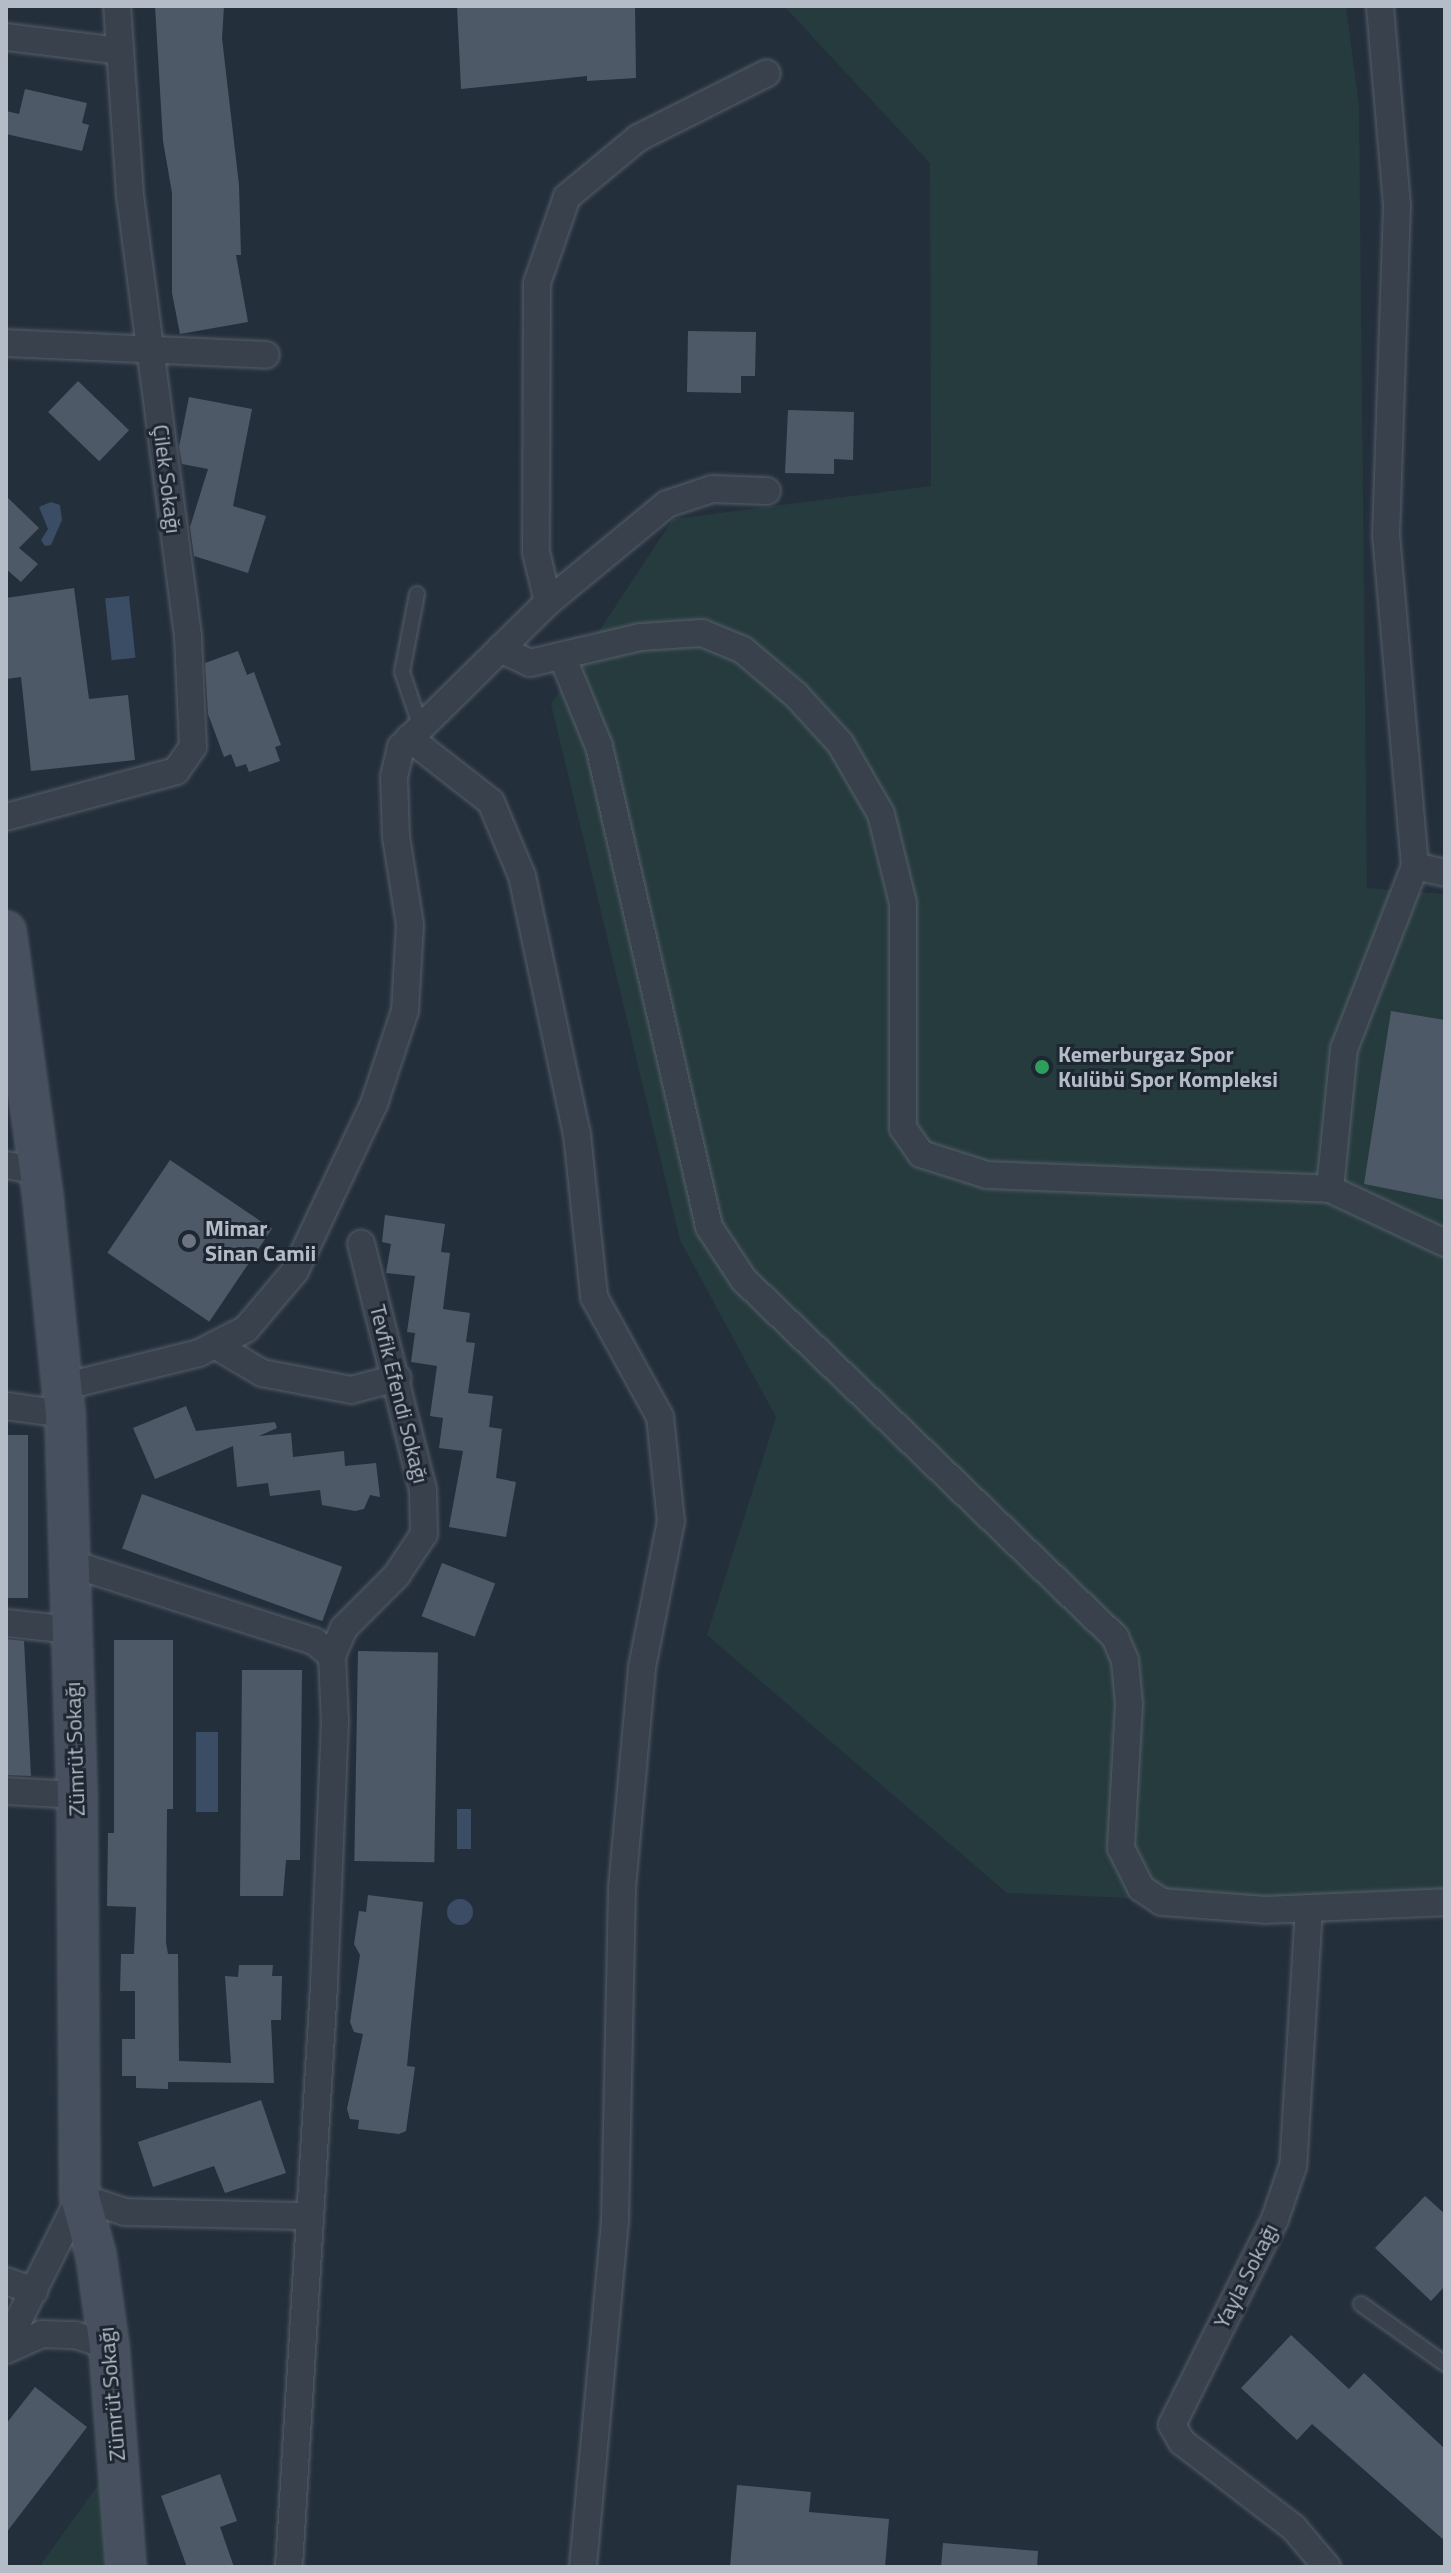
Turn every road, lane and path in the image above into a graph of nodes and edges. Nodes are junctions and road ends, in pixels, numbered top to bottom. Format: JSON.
{"nodes":[{"id":1,"x":117,"y":6,"type":"edge"},
{"id":2,"x":1380,"y":6,"type":"edge"},
{"id":3,"x":6,"y":37,"type":"edge"},
{"id":4,"x":120,"y":51,"type":"junction"},
{"id":5,"x":767,"y":73,"type":"dead end"},
{"id":6,"x":6,"y":343,"type":"edge"},
{"id":7,"x":150,"y":352,"type":"junction"},
{"id":8,"x":266,"y":355,"type":"dead end"},
{"id":9,"x":767,"y":491,"type":"dead end"},
{"id":10,"x":417,"y":594,"type":"dead end"},
{"id":11,"x":548,"y":602,"type":"junction"},
{"id":12,"x":500,"y":649,"type":"junction"},
{"id":13,"x":562,"y":656,"type":"junction"},
{"id":14,"x":415,"y":731,"type":"junction"},
{"id":15,"x":6,"y":817,"type":"edge"},
{"id":16,"x":1415,"y":866,"type":"junction"},
{"id":17,"x":1445,"y":873,"type":"edge"},
{"id":18,"x":6,"y":931,"type":"edge"},
{"id":19,"x":23,"y":1168,"type":"edge"},
{"id":20,"x":1330,"y":1189,"type":"junction"},
{"id":21,"x":1445,"y":1243,"type":"edge"},
{"id":22,"x":361,"y":1244,"type":"dead end"},
{"id":23,"x":215,"y":1345,"type":"junction"},
{"id":24,"x":397,"y":1378,"type":"junction"},
{"id":25,"x":63,"y":1400,"type":"junction"},
{"id":26,"x":6,"y":1406,"type":"edge"},
{"id":27,"x":69,"y":1563,"type":"junction"},
{"id":28,"x":6,"y":1623,"type":"edge"},
{"id":29,"x":72,"y":1630,"type":"junction"},
{"id":30,"x":332,"y":1656,"type":"junction"},
{"id":31,"x":6,"y":1791,"type":"edge"},
{"id":32,"x":77,"y":1795,"type":"junction"},
{"id":33,"x":1445,"y":1902,"type":"edge"},
{"id":34,"x":1309,"y":1908,"type":"junction"},
{"id":35,"x":80,"y":2197,"type":"junction"},
{"id":36,"x":307,"y":2216,"type":"junction"},
{"id":37,"x":6,"y":2281,"type":"edge"},
{"id":38,"x":34,"y":2291,"type":"junction"},
{"id":39,"x":1361,"y":2304,"type":"dead end"},
{"id":40,"x":109,"y":2346,"type":"junction"},
{"id":41,"x":6,"y":2348,"type":"edge"},
{"id":42,"x":1445,"y":2364,"type":"edge"},
{"id":43,"x":126,"y":2567,"type":"edge"},
{"id":44,"x":289,"y":2567,"type":"edge"},
{"id":45,"x":583,"y":2567,"type":"edge"},
{"id":46,"x":1327,"y":2567,"type":"edge"}],
"edges":[{"from":1,"to":4,"type":"street","name":"Çilek Sokağı"},
{"from":2,"to":16,"type":"street"},
{"from":3,"to":4,"type":"street"},
{"from":4,"to":7,"type":"street","name":"Çilek Sokağı"},
{"from":5,"to":11,"type":"street"},
{"from":6,"to":7,"type":"street"},
{"from":7,"to":8,"type":"street"},
{"from":7,"to":15,"type":"street","name":"Çilek Sokağı"},
{"from":9,"to":11,"type":"street"},
{"from":10,"to":14,"type":"lane"},
{"from":11,"to":12,"type":"street"},
{"from":12,"to":13,"type":"street"},
{"from":12,"to":14,"type":"street"},
{"from":13,"to":20,"type":"street"},
{"from":13,"to":34,"type":"street"},
{"from":14,"to":23,"type":"street"},
{"from":14,"to":45,"type":"street"},
{"from":16,"to":17,"type":"street"},
{"from":16,"to":20,"type":"street"},
{"from":18,"to":19,"type":"street","name":"Zümrüt Sokağı"},
{"from":19,"to":25,"type":"street","name":"Zümrüt Sokağı"},
{"from":20,"to":21,"type":"street"},
{"from":22,"to":24,"type":"street","name":"Tevfik Efendi Sokağı"},
{"from":23,"to":24,"type":"street"},
{"from":23,"to":25,"type":"street"},
{"from":24,"to":30,"type":"street","name":"Tevfik Efendi Sokağı"},
{"from":25,"to":26,"type":"street"},
{"from":25,"to":27,"type":"street","name":"Zümrüt Sokağı"},
{"from":27,"to":29,"type":"street","name":"Zümrüt Sokağı"},
{"from":27,"to":30,"type":"street"},
{"from":28,"to":29,"type":"street"},
{"from":29,"to":32,"type":"street","name":"Zümrüt Sokağı"},
{"from":30,"to":36,"type":"street"},
{"from":31,"to":32,"type":"street"},
{"from":32,"to":35,"type":"street","name":"Zümrüt Sokağı"},
{"from":33,"to":34,"type":"street"},
{"from":34,"to":46,"type":"street","name":"Yayla Sokağı"},
{"from":35,"to":36,"type":"street"},
{"from":35,"to":38,"type":"street"},
{"from":35,"to":40,"type":"street","name":"Zümrüt Sokağı"},
{"from":36,"to":44,"type":"street"},
{"from":37,"to":38,"type":"street"},
{"from":38,"to":41,"type":"street"},
{"from":39,"to":42,"type":"lane"},
{"from":40,"to":41,"type":"street"},
{"from":40,"to":43,"type":"street","name":"Zümrüt Sokağı"}]}
